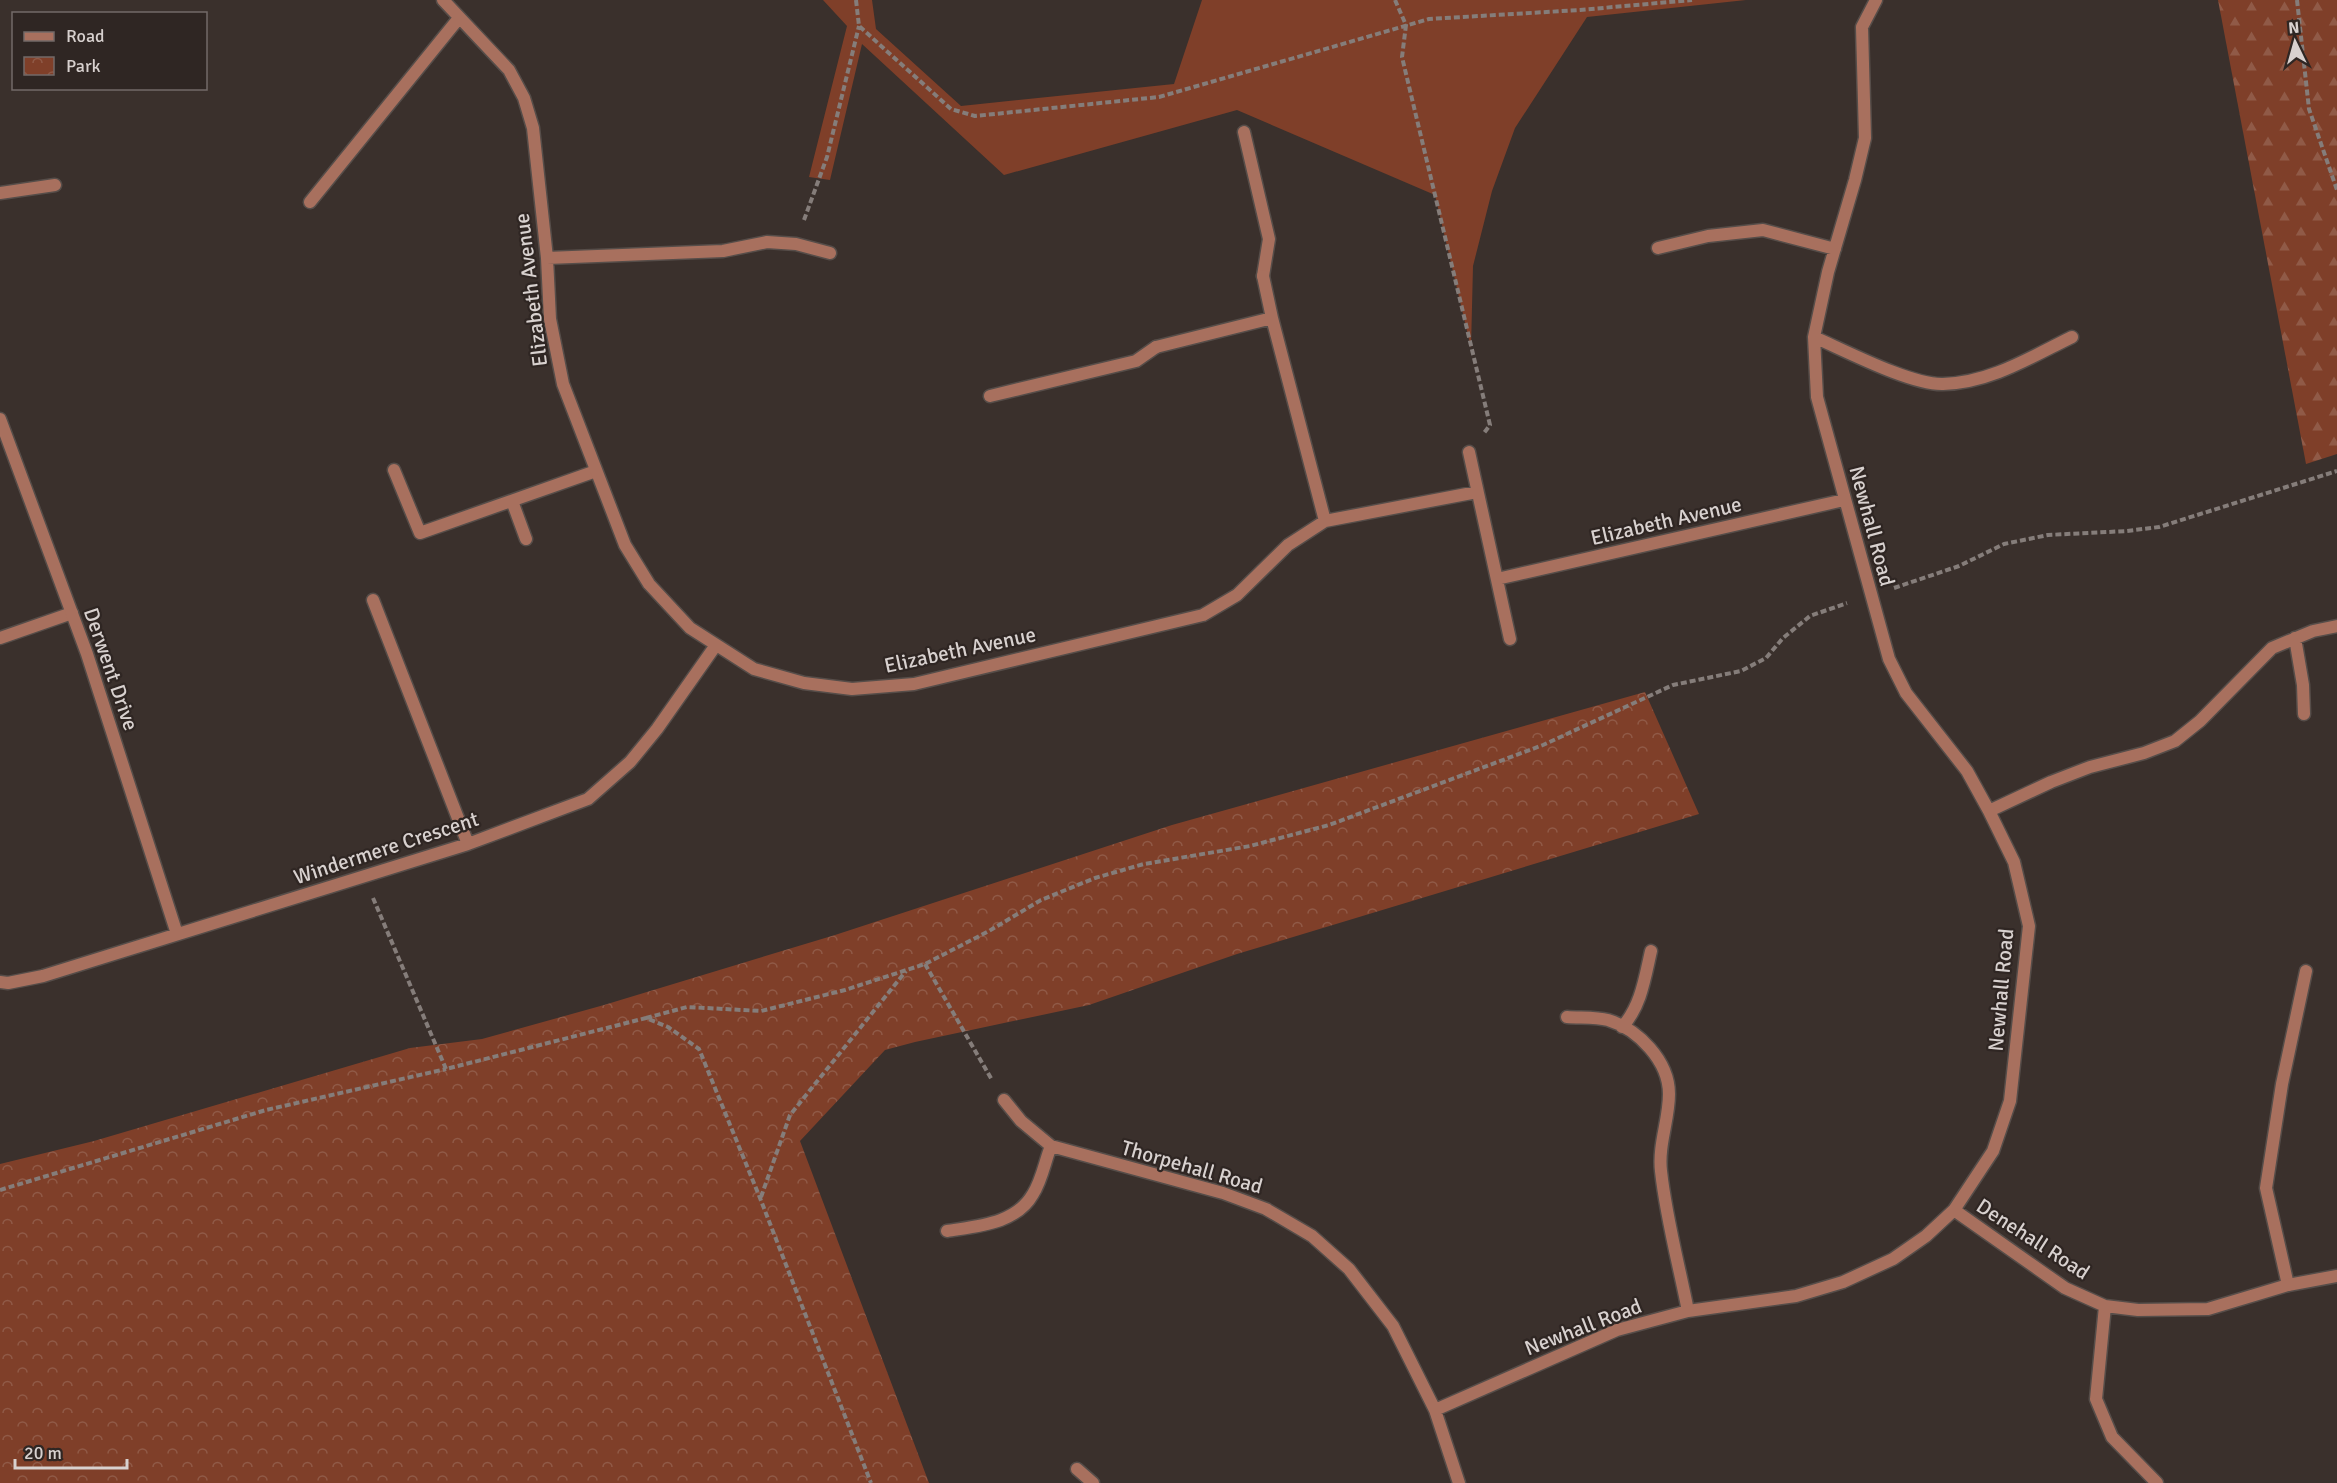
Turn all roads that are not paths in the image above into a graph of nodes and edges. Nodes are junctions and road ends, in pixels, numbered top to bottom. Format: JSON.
{"nodes":[{"id":1,"x":443,"y":0,"type":"edge"},
{"id":2,"x":1876,"y":0,"type":"edge"},
{"id":3,"x":459,"y":18,"type":"junction"},
{"id":4,"x":1244,"y":132,"type":"dead end"},
{"id":5,"x":56,"y":184,"type":"dead end"},
{"id":6,"x":0,"y":193,"type":"edge"},
{"id":7,"x":310,"y":202,"type":"dead end"},
{"id":8,"x":1658,"y":248,"type":"dead end"},
{"id":9,"x":1835,"y":249,"type":"junction"},
{"id":10,"x":830,"y":253,"type":"dead end"},
{"id":11,"x":547,"y":258,"type":"junction"},
{"id":12,"x":1272,"y":318,"type":"junction"},
{"id":13,"x":1814,"y":337,"type":"junction"},
{"id":14,"x":2072,"y":337,"type":"dead end"},
{"id":15,"x":990,"y":396,"type":"dead end"},
{"id":16,"x":0,"y":419,"type":"edge"},
{"id":17,"x":1469,"y":452,"type":"road end"},
{"id":18,"x":394,"y":470,"type":"dead end"},
{"id":19,"x":597,"y":471,"type":"junction"},
{"id":20,"x":1477,"y":492,"type":"junction"},
{"id":21,"x":1844,"y":500,"type":"junction"},
{"id":22,"x":512,"y":501,"type":"junction"},
{"id":23,"x":1325,"y":521,"type":"junction"},
{"id":24,"x":526,"y":539,"type":"dead end"},
{"id":25,"x":1497,"y":579,"type":"junction"},
{"id":26,"x":374,"y":600,"type":"dead end"},
{"id":27,"x":72,"y":613,"type":"junction"},
{"id":28,"x":2337,"y":626,"type":"edge"},
{"id":29,"x":0,"y":638,"type":"edge"},
{"id":30,"x":1510,"y":639,"type":"dead end"},
{"id":31,"x":2295,"y":639,"type":"junction"},
{"id":32,"x":716,"y":645,"type":"junction"},
{"id":33,"x":2304,"y":714,"type":"dead end"},
{"id":34,"x":1989,"y":811,"type":"junction"},
{"id":35,"x":468,"y":844,"type":"junction"},
{"id":36,"x":177,"y":934,"type":"junction"},
{"id":37,"x":1652,"y":951,"type":"dead end"},
{"id":38,"x":2306,"y":971,"type":"dead end"},
{"id":39,"x":0,"y":982,"type":"edge"},
{"id":40,"x":1567,"y":1017,"type":"dead end"},
{"id":41,"x":1622,"y":1027,"type":"junction"},
{"id":42,"x":1004,"y":1100,"type":"road end"},
{"id":43,"x":1051,"y":1146,"type":"junction"},
{"id":44,"x":1954,"y":1210,"type":"junction"},
{"id":45,"x":947,"y":1231,"type":"dead end"},
{"id":46,"x":2337,"y":1276,"type":"edge"},
{"id":47,"x":2288,"y":1285,"type":"junction"},
{"id":48,"x":2105,"y":1306,"type":"junction"},
{"id":49,"x":1688,"y":1311,"type":"junction"},
{"id":50,"x":1435,"y":1410,"type":"junction"},
{"id":51,"x":1077,"y":1469,"type":"dead end"},
{"id":52,"x":1093,"y":1483,"type":"edge"},
{"id":53,"x":1458,"y":1483,"type":"edge"},
{"id":54,"x":2157,"y":1483,"type":"edge"}],
"edges":[{"from":1,"to":3,"type":"street","name":"Elizabeth Avenue"},
{"from":2,"to":9,"type":"street","name":"Newhall Road"},
{"from":3,"to":7,"type":"street"},
{"from":3,"to":11,"type":"street","name":"Elizabeth Avenue"},
{"from":4,"to":12,"type":"street"},
{"from":5,"to":6,"type":"street"},
{"from":8,"to":9,"type":"street"},
{"from":9,"to":13,"type":"street","name":"Newhall Road"},
{"from":10,"to":11,"type":"street"},
{"from":11,"to":19,"type":"street","name":"Elizabeth Avenue"},
{"from":12,"to":15,"type":"street"},
{"from":12,"to":23,"type":"street"},
{"from":13,"to":14,"type":"street"},
{"from":13,"to":21,"type":"street","name":"Newhall Road"},
{"from":16,"to":27,"type":"street","name":"Derwent Drive"},
{"from":17,"to":20,"type":"street"},
{"from":18,"to":22,"type":"street"},
{"from":19,"to":22,"type":"street"},
{"from":19,"to":32,"type":"street","name":"Elizabeth Avenue"},
{"from":20,"to":23,"type":"street","name":"Elizabeth Avenue"},
{"from":20,"to":25,"type":"street"},
{"from":21,"to":25,"type":"street","name":"Elizabeth Avenue"},
{"from":21,"to":34,"type":"street","name":"Newhall Road"},
{"from":22,"to":24,"type":"street"},
{"from":23,"to":32,"type":"street","name":"Elizabeth Avenue"},
{"from":25,"to":30,"type":"street"},
{"from":26,"to":35,"type":"street"},
{"from":27,"to":29,"type":"street"},
{"from":27,"to":36,"type":"street","name":"Derwent Drive"},
{"from":28,"to":31,"type":"street"},
{"from":31,"to":33,"type":"street"},
{"from":31,"to":34,"type":"street"},
{"from":32,"to":35,"type":"street","name":"Windermere Crescent"},
{"from":34,"to":44,"type":"street","name":"Newhall Road"},
{"from":35,"to":36,"type":"street","name":"Windermere Crescent"},
{"from":36,"to":39,"type":"street","name":"Windermere Crescent"},
{"from":37,"to":41,"type":"street"},
{"from":38,"to":47,"type":"street"},
{"from":40,"to":41,"type":"street"},
{"from":41,"to":49,"type":"street"},
{"from":42,"to":43,"type":"street","name":"Thorpehall Road"},
{"from":43,"to":45,"type":"street"},
{"from":43,"to":50,"type":"street","name":"Thorpehall Road"},
{"from":44,"to":48,"type":"street","name":"Denehall Road"},
{"from":44,"to":49,"type":"street","name":"Newhall Road"},
{"from":46,"to":47,"type":"street","name":"Denehall Road"},
{"from":47,"to":48,"type":"street","name":"Denehall Road"},
{"from":48,"to":54,"type":"street"},
{"from":49,"to":50,"type":"street","name":"Newhall Road"},
{"from":50,"to":53,"type":"street","name":"Thorpehall Road"},
{"from":51,"to":52,"type":"street"}]}
